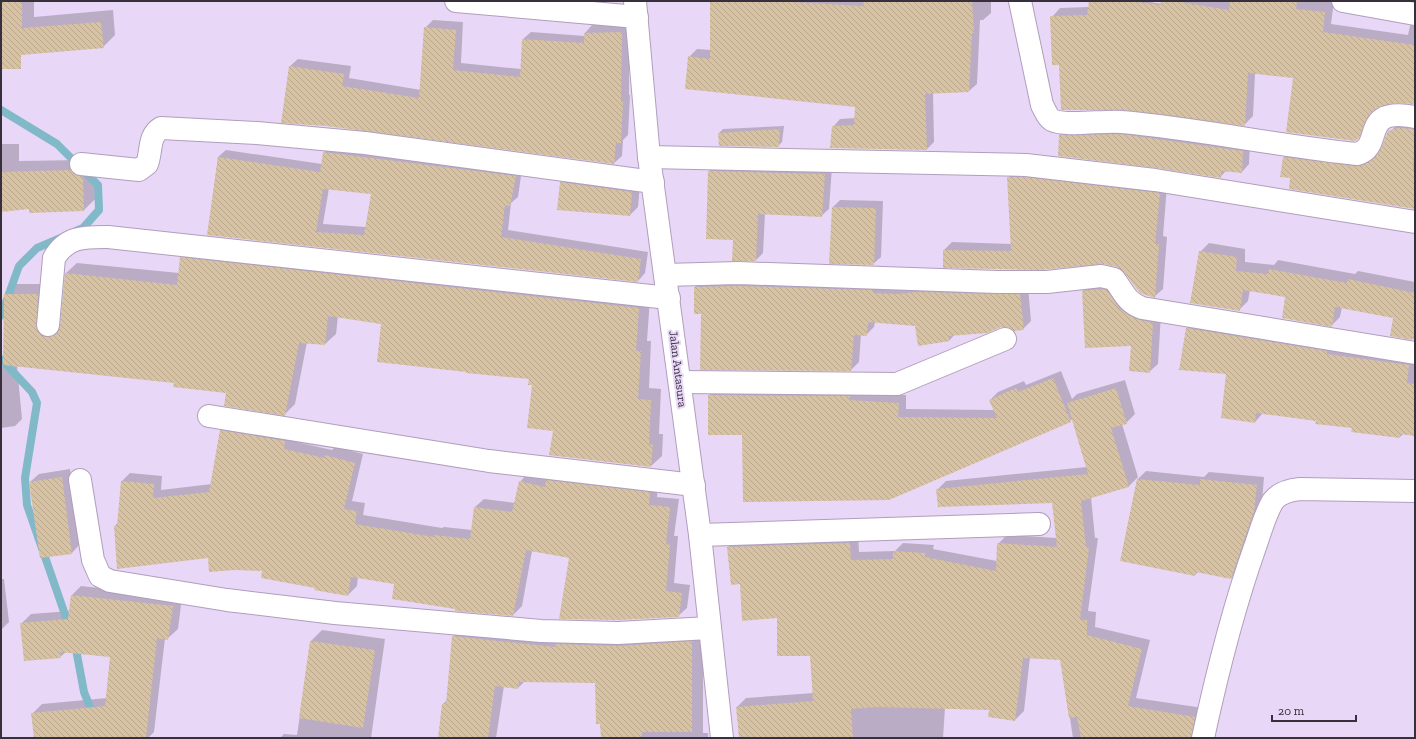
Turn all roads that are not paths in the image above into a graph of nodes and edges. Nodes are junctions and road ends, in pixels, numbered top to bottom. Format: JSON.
{"nodes":[{"id":1,"x":456,"y":1,"type":"edge"},
{"id":2,"x":1020,"y":1,"type":"edge"},
{"id":3,"x":1343,"y":1,"type":"edge"},
{"id":4,"x":636,"y":9,"type":"edge"},
{"id":5,"x":1415,"y":14,"type":"edge"},
{"id":6,"x":1415,"y":116,"type":"edge"},
{"id":7,"x":649,"y":157,"type":"junction"},
{"id":8,"x":81,"y":164,"type":"dead end"},
{"id":9,"x":653,"y":182,"type":"junction"},
{"id":10,"x":1415,"y":222,"type":"edge"},
{"id":11,"x":665,"y":275,"type":"junction"},
{"id":12,"x":669,"y":298,"type":"junction"},
{"id":13,"x":48,"y":324,"type":"dead end"},
{"id":14,"x":1005,"y":339,"type":"dead end"},
{"id":15,"x":1415,"y":353,"type":"edge"},
{"id":16,"x":680,"y":382,"type":"junction"},
{"id":17,"x":209,"y":416,"type":"dead end"},
{"id":18,"x":80,"y":480,"type":"dead end"},
{"id":19,"x":694,"y":485,"type":"junction"},
{"id":20,"x":1415,"y":491,"type":"edge"},
{"id":21,"x":1039,"y":524,"type":"dead end"},
{"id":22,"x":700,"y":535,"type":"junction"},
{"id":23,"x":709,"y":628,"type":"junction"},
{"id":24,"x":722,"y":738,"type":"edge"},
{"id":25,"x":1203,"y":738,"type":"edge"}],
"edges":[{"from":1,"to":4,"type":"street"},
{"from":2,"to":6,"type":"street"},
{"from":3,"to":5,"type":"street"},
{"from":4,"to":7,"type":"street","name":"Jalan Antasura"},
{"from":7,"to":9,"type":"street","name":"Jalan Antasura"},
{"from":7,"to":10,"type":"street"},
{"from":8,"to":9,"type":"street"},
{"from":9,"to":11,"type":"street","name":"Jalan Antasura"},
{"from":11,"to":12,"type":"street","name":"Jalan Antasura"},
{"from":11,"to":15,"type":"street"},
{"from":12,"to":13,"type":"street"},
{"from":12,"to":16,"type":"street","name":"Jalan Antasura"},
{"from":14,"to":16,"type":"street"},
{"from":16,"to":19,"type":"street","name":"Jalan Antasura"},
{"from":17,"to":19,"type":"street"},
{"from":18,"to":23,"type":"street"},
{"from":19,"to":22,"type":"street","name":"Jalan Antasura"},
{"from":20,"to":25,"type":"street"},
{"from":21,"to":22,"type":"street"},
{"from":22,"to":23,"type":"street","name":"Jalan Antasura"},
{"from":23,"to":24,"type":"street","name":"Jalan Antasura"}]}
